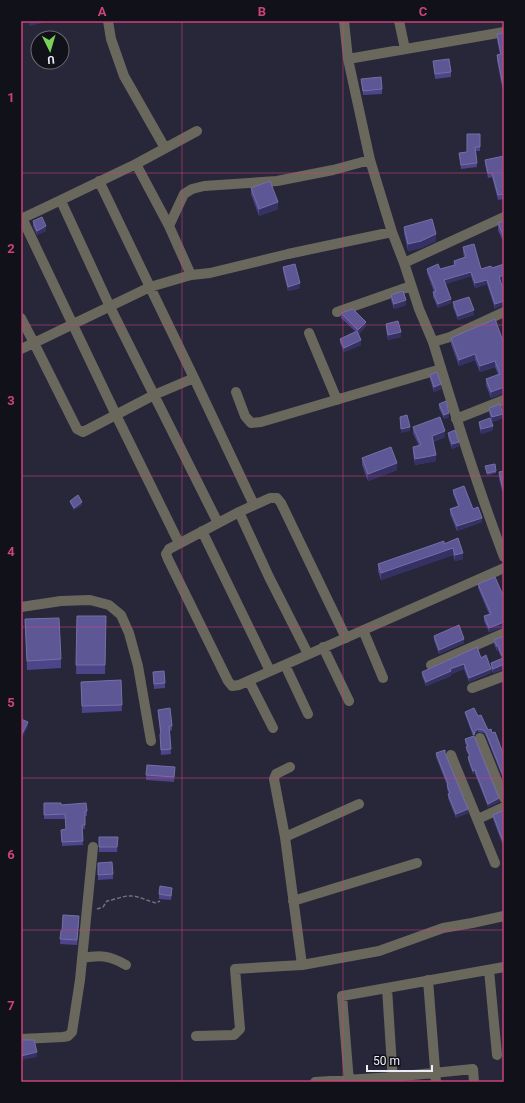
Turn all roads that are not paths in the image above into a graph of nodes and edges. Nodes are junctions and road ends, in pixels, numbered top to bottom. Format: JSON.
{"nodes":[{"id":1,"x":108,"y":21,"type":"edge"},
{"id":2,"x":344,"y":21,"type":"edge"},
{"id":3,"x":399,"y":21,"type":"edge"},
{"id":4,"x":504,"y":32,"type":"edge"},
{"id":5,"x":405,"y":49,"type":"junction"},
{"id":6,"x":348,"y":59,"type":"junction"},
{"id":7,"x":197,"y":131,"type":"dead end"},
{"id":8,"x":165,"y":148,"type":"junction"},
{"id":9,"x":370,"y":160,"type":"junction"},
{"id":10,"x":136,"y":164,"type":"junction"},
{"id":11,"x":99,"y":181,"type":"junction"},
{"id":12,"x":61,"y":201,"type":"junction"},
{"id":13,"x":504,"y":217,"type":"edge"},
{"id":14,"x":22,"y":219,"type":"edge"},
{"id":15,"x":169,"y":226,"type":"junction"},
{"id":16,"x":392,"y":232,"type":"junction"},
{"id":17,"x":404,"y":263,"type":"junction"},
{"id":18,"x":190,"y":275,"type":"junction"},
{"id":19,"x":411,"y":286,"type":"junction"},
{"id":20,"x":150,"y":287,"type":"junction"},
{"id":21,"x":110,"y":307,"type":"junction"},
{"id":22,"x":337,"y":312,"type":"dead end"},
{"id":23,"x":504,"y":312,"type":"edge"},
{"id":24,"x":21,"y":318,"type":"edge"},
{"id":25,"x":73,"y":325,"type":"junction"},
{"id":26,"x":308,"y":333,"type":"dead end"},
{"id":27,"x":433,"y":342,"type":"junction"},
{"id":28,"x":34,"y":344,"type":"junction"},
{"id":29,"x":21,"y":349,"type":"edge"},
{"id":30,"x":441,"y":369,"type":"junction"},
{"id":31,"x":194,"y":378,"type":"junction"},
{"id":32,"x":236,"y":392,"type":"dead end"},
{"id":33,"x":154,"y":396,"type":"junction"},
{"id":34,"x":337,"y":400,"type":"junction"},
{"id":35,"x":504,"y":400,"type":"edge"},
{"id":36,"x":116,"y":415,"type":"junction"},
{"id":37,"x":456,"y":418,"type":"junction"},
{"id":38,"x":254,"y":505,"type":"junction"},
{"id":39,"x":239,"y":512,"type":"junction"},
{"id":40,"x":218,"y":523,"type":"junction"},
{"id":41,"x":202,"y":531,"type":"junction"},
{"id":42,"x":179,"y":543,"type":"junction"},
{"id":43,"x":504,"y":557,"type":"edge"},
{"id":44,"x":504,"y":568,"type":"edge"},
{"id":45,"x":21,"y":607,"type":"edge"},
{"id":46,"x":363,"y":630,"type":"junction"},
{"id":47,"x":504,"y":633,"type":"edge"},
{"id":48,"x":346,"y":638,"type":"junction"},
{"id":49,"x":323,"y":647,"type":"junction"},
{"id":50,"x":308,"y":654,"type":"junction"},
{"id":51,"x":285,"y":664,"type":"junction"},
{"id":52,"x":431,"y":665,"type":"dead end"},
{"id":53,"x":270,"y":671,"type":"junction"},
{"id":54,"x":504,"y":676,"type":"edge"},
{"id":55,"x":384,"y":678,"type":"dead end"},
{"id":56,"x":249,"y":681,"type":"junction"},
{"id":57,"x":472,"y":688,"type":"dead end"},
{"id":58,"x":349,"y":701,"type":"dead end"},
{"id":59,"x":308,"y":714,"type":"dead end"},
{"id":60,"x":273,"y":728,"type":"dead end"},
{"id":61,"x":480,"y":738,"type":"dead end"},
{"id":62,"x":151,"y":741,"type":"dead end"},
{"id":63,"x":451,"y":755,"type":"dead end"},
{"id":64,"x":290,"y":767,"type":"dead end"},
{"id":65,"x":504,"y":798,"type":"edge"},
{"id":66,"x":360,"y":804,"type":"dead end"},
{"id":67,"x":504,"y":807,"type":"edge"},
{"id":68,"x":478,"y":819,"type":"junction"},
{"id":69,"x":285,"y":837,"type":"junction"},
{"id":70,"x":93,"y":847,"type":"dead end"},
{"id":71,"x":495,"y":863,"type":"dead end"},
{"id":72,"x":417,"y":864,"type":"dead end"},
{"id":73,"x":293,"y":901,"type":"junction"},
{"id":74,"x":504,"y":916,"type":"edge"},
{"id":75,"x":82,"y":958,"type":"junction"},
{"id":76,"x":126,"y":965,"type":"dead end"},
{"id":77,"x":302,"y":965,"type":"junction"},
{"id":78,"x":504,"y":968,"type":"edge"},
{"id":79,"x":489,"y":970,"type":"junction"},
{"id":80,"x":428,"y":980,"type":"junction"},
{"id":81,"x":387,"y":988,"type":"junction"},
{"id":82,"x":196,"y":1036,"type":"dead end"},
{"id":83,"x":21,"y":1039,"type":"edge"},
{"id":84,"x":498,"y":1055,"type":"dead end"},
{"id":85,"x":436,"y":1077,"type":"edge"},
{"id":86,"x":393,"y":1080,"type":"edge"},
{"id":87,"x":349,"y":1081,"type":"edge"},
{"id":88,"x":315,"y":1082,"type":"edge"},
{"id":89,"x":474,"y":1082,"type":"edge"}],
"edges":[{"from":1,"to":8,"type":"street"},
{"from":2,"to":6,"type":"street"},
{"from":3,"to":5,"type":"street"},
{"from":4,"to":5,"type":"street"},
{"from":5,"to":6,"type":"street"},
{"from":6,"to":9,"type":"street"},
{"from":7,"to":8,"type":"street"},
{"from":8,"to":10,"type":"street"},
{"from":9,"to":15,"type":"street"},
{"from":9,"to":16,"type":"street"},
{"from":10,"to":11,"type":"street"},
{"from":10,"to":15,"type":"street"},
{"from":11,"to":12,"type":"street"},
{"from":11,"to":20,"type":"street"},
{"from":12,"to":14,"type":"street"},
{"from":12,"to":21,"type":"street"},
{"from":13,"to":17,"type":"street"},
{"from":14,"to":25,"type":"street"},
{"from":15,"to":18,"type":"street"},
{"from":16,"to":17,"type":"street"},
{"from":16,"to":18,"type":"street"},
{"from":17,"to":19,"type":"street"},
{"from":18,"to":20,"type":"street"},
{"from":19,"to":22,"type":"street"},
{"from":19,"to":27,"type":"street"},
{"from":20,"to":21,"type":"street"},
{"from":20,"to":31,"type":"street"},
{"from":21,"to":25,"type":"street"},
{"from":21,"to":33,"type":"street"},
{"from":23,"to":27,"type":"street"},
{"from":24,"to":28,"type":"street"},
{"from":25,"to":28,"type":"street"},
{"from":25,"to":36,"type":"street"},
{"from":26,"to":34,"type":"street"},
{"from":27,"to":30,"type":"street"},
{"from":28,"to":29,"type":"street"},
{"from":28,"to":36,"type":"street"},
{"from":30,"to":34,"type":"street"},
{"from":30,"to":37,"type":"street"},
{"from":31,"to":33,"type":"street"},
{"from":31,"to":38,"type":"street"},
{"from":32,"to":34,"type":"street"},
{"from":33,"to":36,"type":"street"},
{"from":33,"to":40,"type":"street"},
{"from":35,"to":37,"type":"street"},
{"from":36,"to":42,"type":"street"},
{"from":37,"to":43,"type":"street"},
{"from":38,"to":39,"type":"street"},
{"from":38,"to":48,"type":"street"},
{"from":39,"to":40,"type":"street"},
{"from":39,"to":50,"type":"street"},
{"from":40,"to":41,"type":"street"},
{"from":41,"to":42,"type":"street"},
{"from":41,"to":53,"type":"street"},
{"from":42,"to":56,"type":"street"},
{"from":44,"to":46,"type":"street"},
{"from":45,"to":62,"type":"street"},
{"from":46,"to":48,"type":"street"},
{"from":46,"to":55,"type":"street"},
{"from":47,"to":52,"type":"street"},
{"from":48,"to":49,"type":"street"},
{"from":49,"to":50,"type":"street"},
{"from":49,"to":58,"type":"street"},
{"from":50,"to":51,"type":"street"},
{"from":51,"to":53,"type":"street"},
{"from":51,"to":59,"type":"street"},
{"from":53,"to":56,"type":"street"},
{"from":54,"to":57,"type":"street"},
{"from":56,"to":60,"type":"street"},
{"from":61,"to":65,"type":"street"},
{"from":63,"to":68,"type":"street"},
{"from":64,"to":69,"type":"street"},
{"from":66,"to":69,"type":"street"},
{"from":67,"to":68,"type":"street"},
{"from":68,"to":71,"type":"street"},
{"from":69,"to":73,"type":"street"},
{"from":70,"to":75,"type":"street"},
{"from":72,"to":73,"type":"street"},
{"from":73,"to":77,"type":"street"},
{"from":74,"to":77,"type":"street"},
{"from":75,"to":76,"type":"street"},
{"from":75,"to":83,"type":"street"},
{"from":77,"to":82,"type":"street"},
{"from":78,"to":79,"type":"street"},
{"from":79,"to":80,"type":"street"},
{"from":79,"to":84,"type":"street"},
{"from":80,"to":81,"type":"street"},
{"from":80,"to":85,"type":"street"},
{"from":81,"to":86,"type":"street"},
{"from":81,"to":87,"type":"street"},
{"from":85,"to":86,"type":"street"},
{"from":85,"to":89,"type":"street"},
{"from":86,"to":87,"type":"street"},
{"from":87,"to":88,"type":"street"}]}
